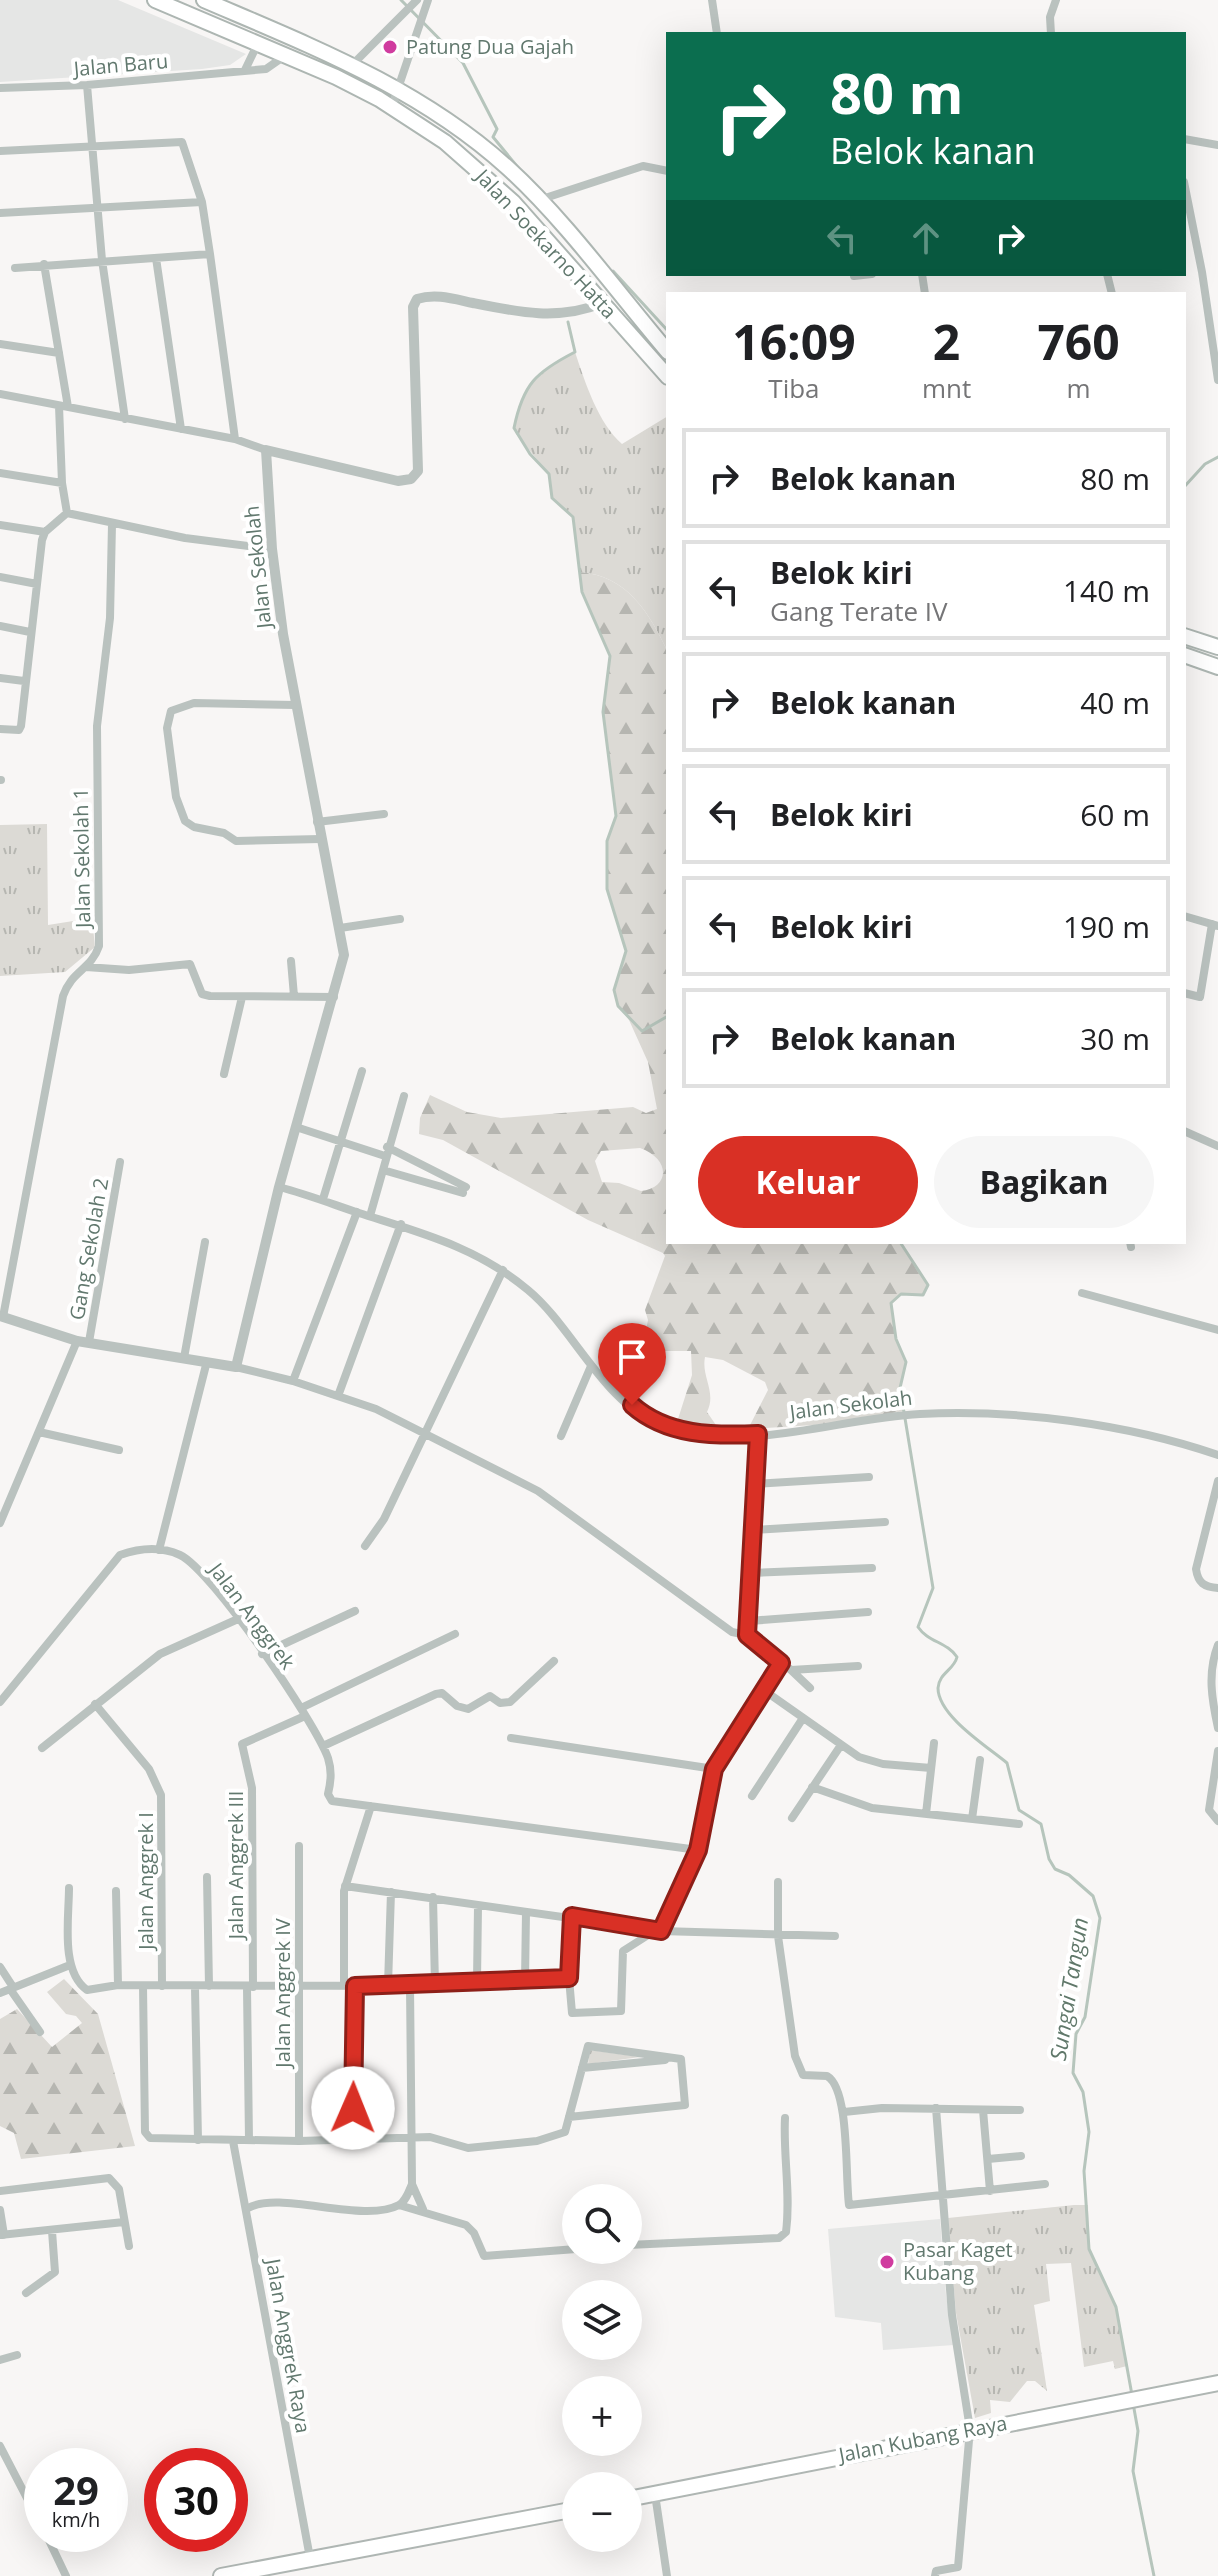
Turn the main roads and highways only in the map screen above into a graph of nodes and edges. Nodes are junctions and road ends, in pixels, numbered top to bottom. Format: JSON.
{"nodes":[{"id":1,"x":155,"y":0,"type":"edge"},
{"id":2,"x":204,"y":0,"type":"edge"},
{"id":3,"x":336,"y":56,"type":"junction"},
{"id":4,"x":335,"y":77,"type":"junction"},
{"id":5,"x":424,"y":106,"type":"junction"},
{"id":6,"x":416,"y":121,"type":"junction"},
{"id":7,"x":599,"y":270,"type":"junction"},
{"id":8,"x":584,"y":280,"type":"junction"},
{"id":9,"x":666,"y":350,"type":"edge"},
{"id":10,"x":666,"y":375,"type":"edge"},
{"id":11,"x":1186,"y":637,"type":"edge"},
{"id":12,"x":1218,"y":647,"type":"edge"},
{"id":13,"x":1186,"y":656,"type":"edge"},
{"id":14,"x":1218,"y":667,"type":"edge"},
{"id":15,"x":1218,"y":2383,"type":"edge"},
{"id":16,"x":642,"y":2496,"type":"edge"},
{"id":17,"x":562,"y":2512,"type":"edge"},
{"id":18,"x":221,"y":2576,"type":"edge"}],
"edges":[{"from":1,"to":4,"type":"main road","name":"Jalan Soekarno Hatta"},
{"from":2,"to":3,"type":"main road","name":"Jalan Soekarno Hatta"},
{"from":3,"to":4,"type":"main road"},
{"from":3,"to":5,"type":"main road","name":"Jalan Soekarno Hatta"},
{"from":4,"to":6,"type":"main road","name":"Jalan Soekarno Hatta"},
{"from":5,"to":6,"type":"main road"},
{"from":5,"to":7,"type":"main road","name":"Jalan Soekarno Hatta"},
{"from":6,"to":8,"type":"main road","name":"Jalan Soekarno Hatta"},
{"from":7,"to":8,"type":"main road"},
{"from":7,"to":9,"type":"main road","name":"Jalan Soekarno Hatta"},
{"from":8,"to":10,"type":"main road","name":"Jalan Soekarno Hatta"},
{"from":11,"to":12,"type":"main road"},
{"from":13,"to":14,"type":"main road"},
{"from":15,"to":16,"type":"main road","name":"Jalan Kubang Raya"},
{"from":17,"to":18,"type":"main road"}]}
